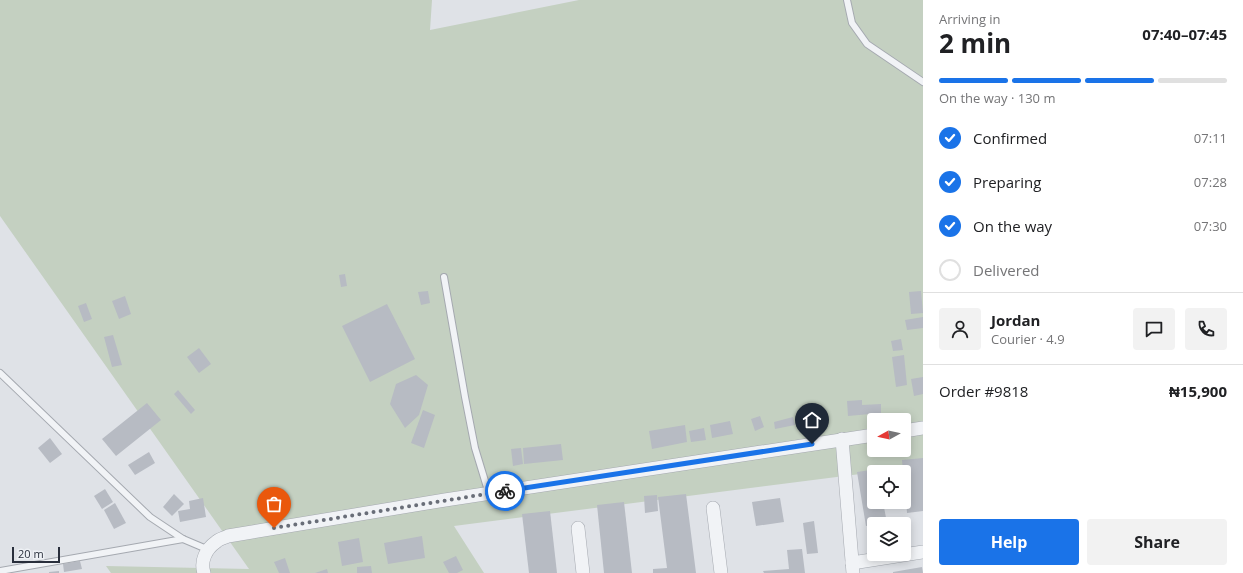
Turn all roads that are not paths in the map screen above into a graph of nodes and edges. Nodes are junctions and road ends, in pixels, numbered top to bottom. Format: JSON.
{"nodes":[{"id":1,"x":847,"y":0,"type":"edge"},
{"id":2,"x":923,"y":82,"type":"edge"},
{"id":3,"x":444,"y":277,"type":"dead end"},
{"id":4,"x":0,"y":373,"type":"edge"},
{"id":5,"x":923,"y":428,"type":"edge"},
{"id":6,"x":911,"y":430,"type":"edge"},
{"id":7,"x":867,"y":436,"type":"edge"},
{"id":8,"x":842,"y":439,"type":"junction"},
{"id":9,"x":489,"y":494,"type":"junction"},
{"id":10,"x":713,"y":508,"type":"dead end"},
{"id":11,"x":578,"y":528,"type":"dead end"},
{"id":12,"x":183,"y":539,"type":"junction"},
{"id":13,"x":209,"y":550,"type":"junction"},
{"id":14,"x":923,"y":552,"type":"edge"},
{"id":15,"x":853,"y":568,"type":"edge"},
{"id":16,"x":0,"y":571,"type":"edge"},
{"id":17,"x":204,"y":573,"type":"edge"},
{"id":18,"x":583,"y":573,"type":"edge"},
{"id":19,"x":721,"y":573,"type":"edge"}],
"edges":[{"from":1,"to":2,"type":"lane"},
{"from":3,"to":9,"type":"lane"},
{"from":4,"to":12,"type":"lane"},
{"from":5,"to":6,"type":"street"},
{"from":7,"to":8,"type":"street"},
{"from":8,"to":9,"type":"street"},
{"from":8,"to":15,"type":"street"},
{"from":9,"to":13,"type":"street"},
{"from":10,"to":19,"type":"street"},
{"from":11,"to":18,"type":"street"},
{"from":12,"to":13,"type":"lane"},
{"from":12,"to":16,"type":"lane"},
{"from":13,"to":17,"type":"street"},
{"from":14,"to":15,"type":"street"}]}
